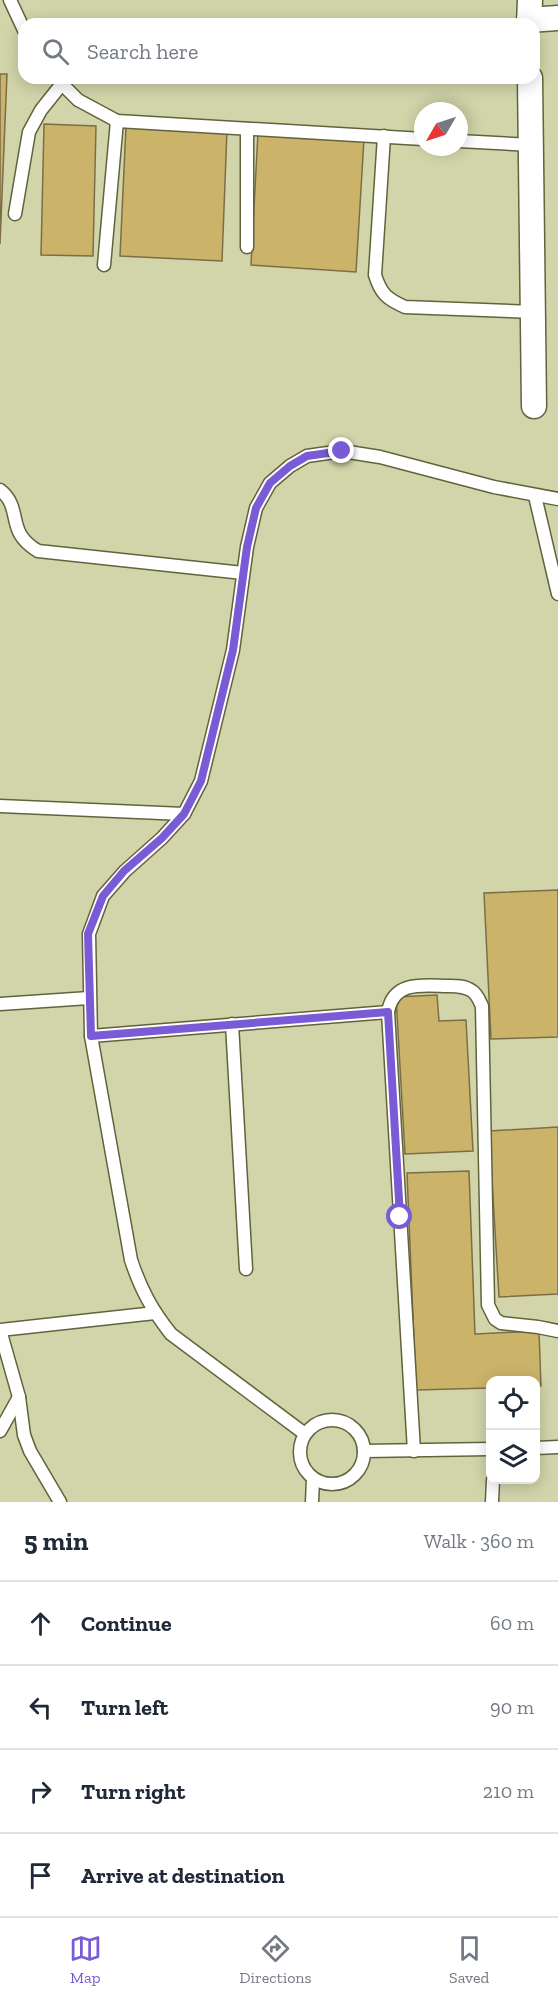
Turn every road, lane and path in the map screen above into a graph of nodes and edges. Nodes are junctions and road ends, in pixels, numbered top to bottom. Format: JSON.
{"nodes":[{"id":1,"x":10,"y":0,"type":"edge"},
{"id":2,"x":530,"y":15,"type":"edge"},
{"id":3,"x":18,"y":18,"type":"edge"},
{"id":4,"x":558,"y":18,"type":"edge"},
{"id":5,"x":57,"y":84,"type":"edge"},
{"id":6,"x":62,"y":84,"type":"edge"},
{"id":7,"x":530,"y":84,"type":"edge"},
{"id":8,"x":117,"y":121,"type":"junction"},
{"id":9,"x":247,"y":129,"type":"junction"},
{"id":10,"x":384,"y":136,"type":"junction"},
{"id":11,"x":414,"y":138,"type":"edge"},
{"id":12,"x":468,"y":142,"type":"edge"},
{"id":13,"x":531,"y":145,"type":"junction"},
{"id":14,"x":15,"y":214,"type":"dead end"},
{"id":15,"x":247,"y":247,"type":"dead end"},
{"id":16,"x":104,"y":265,"type":"dead end"},
{"id":17,"x":533,"y":312,"type":"junction"},
{"id":18,"x":534,"y":406,"type":"dead end"},
{"id":19,"x":0,"y":490,"type":"edge"},
{"id":20,"x":535,"y":496,"type":"junction"},
{"id":21,"x":558,"y":500,"type":"edge"},
{"id":22,"x":243,"y":573,"type":"junction"},
{"id":23,"x":558,"y":594,"type":"edge"},
{"id":24,"x":0,"y":806,"type":"edge"},
{"id":25,"x":184,"y":814,"type":"junction"},
{"id":26,"x":89,"y":998,"type":"junction"},
{"id":27,"x":0,"y":1004,"type":"edge"},
{"id":28,"x":388,"y":1012,"type":"junction"},
{"id":29,"x":232,"y":1024,"type":"junction"},
{"id":30,"x":91,"y":1036,"type":"junction"},
{"id":31,"x":246,"y":1269,"type":"dead end"},
{"id":32,"x":155,"y":1313,"type":"junction"},
{"id":33,"x":558,"y":1331,"type":"edge"},
{"id":34,"x":19,"y":1397,"type":"junction"},
{"id":35,"x":0,"y":1431,"type":"edge"},
{"id":36,"x":305,"y":1434,"type":"junction"},
{"id":37,"x":558,"y":1447,"type":"edge"},
{"id":38,"x":540,"y":1448,"type":"edge"},
{"id":39,"x":486,"y":1449,"type":"edge"},
{"id":40,"x":364,"y":1451,"type":"junction"},
{"id":41,"x":414,"y":1451,"type":"junction"},
{"id":42,"x":314,"y":1479,"type":"junction"},
{"id":43,"x":493,"y":1484,"type":"edge"},
{"id":44,"x":60,"y":1502,"type":"edge"},
{"id":45,"x":312,"y":1502,"type":"edge"},
{"id":46,"x":492,"y":1502,"type":"edge"}],
"edges":[{"from":1,"to":3,"type":"lane"},
{"from":2,"to":4,"type":"street"},
{"from":5,"to":14,"type":"lane"},
{"from":6,"to":8,"type":"lane"},
{"from":7,"to":13,"type":"street"},
{"from":8,"to":9,"type":"lane"},
{"from":8,"to":16,"type":"lane"},
{"from":9,"to":10,"type":"lane"},
{"from":9,"to":15,"type":"lane"},
{"from":10,"to":11,"type":"lane"},
{"from":10,"to":17,"type":"lane"},
{"from":12,"to":13,"type":"lane"},
{"from":13,"to":17,"type":"street"},
{"from":17,"to":18,"type":"street"},
{"from":19,"to":22,"type":"lane"},
{"from":20,"to":21,"type":"lane"},
{"from":20,"to":22,"type":"lane"},
{"from":20,"to":23,"type":"lane"},
{"from":22,"to":25,"type":"lane"},
{"from":24,"to":25,"type":"lane"},
{"from":25,"to":26,"type":"lane"},
{"from":26,"to":27,"type":"lane"},
{"from":26,"to":30,"type":"lane"},
{"from":28,"to":29,"type":"lane"},
{"from":28,"to":33,"type":"lane"},
{"from":28,"to":41,"type":"lane"},
{"from":29,"to":30,"type":"lane"},
{"from":29,"to":31,"type":"lane"},
{"from":30,"to":32,"type":"lane"},
{"from":32,"to":34,"type":"lane"},
{"from":32,"to":36,"type":"lane"},
{"from":34,"to":35,"type":"lane"},
{"from":34,"to":44,"type":"lane"},
{"from":36,"to":40,"type":"lane"},
{"from":36,"to":42,"type":"lane"},
{"from":37,"to":38,"type":"lane"},
{"from":39,"to":41,"type":"lane"},
{"from":40,"to":41,"type":"lane"},
{"from":40,"to":42,"type":"lane"},
{"from":42,"to":45,"type":"lane"},
{"from":43,"to":46,"type":"lane"}]}
